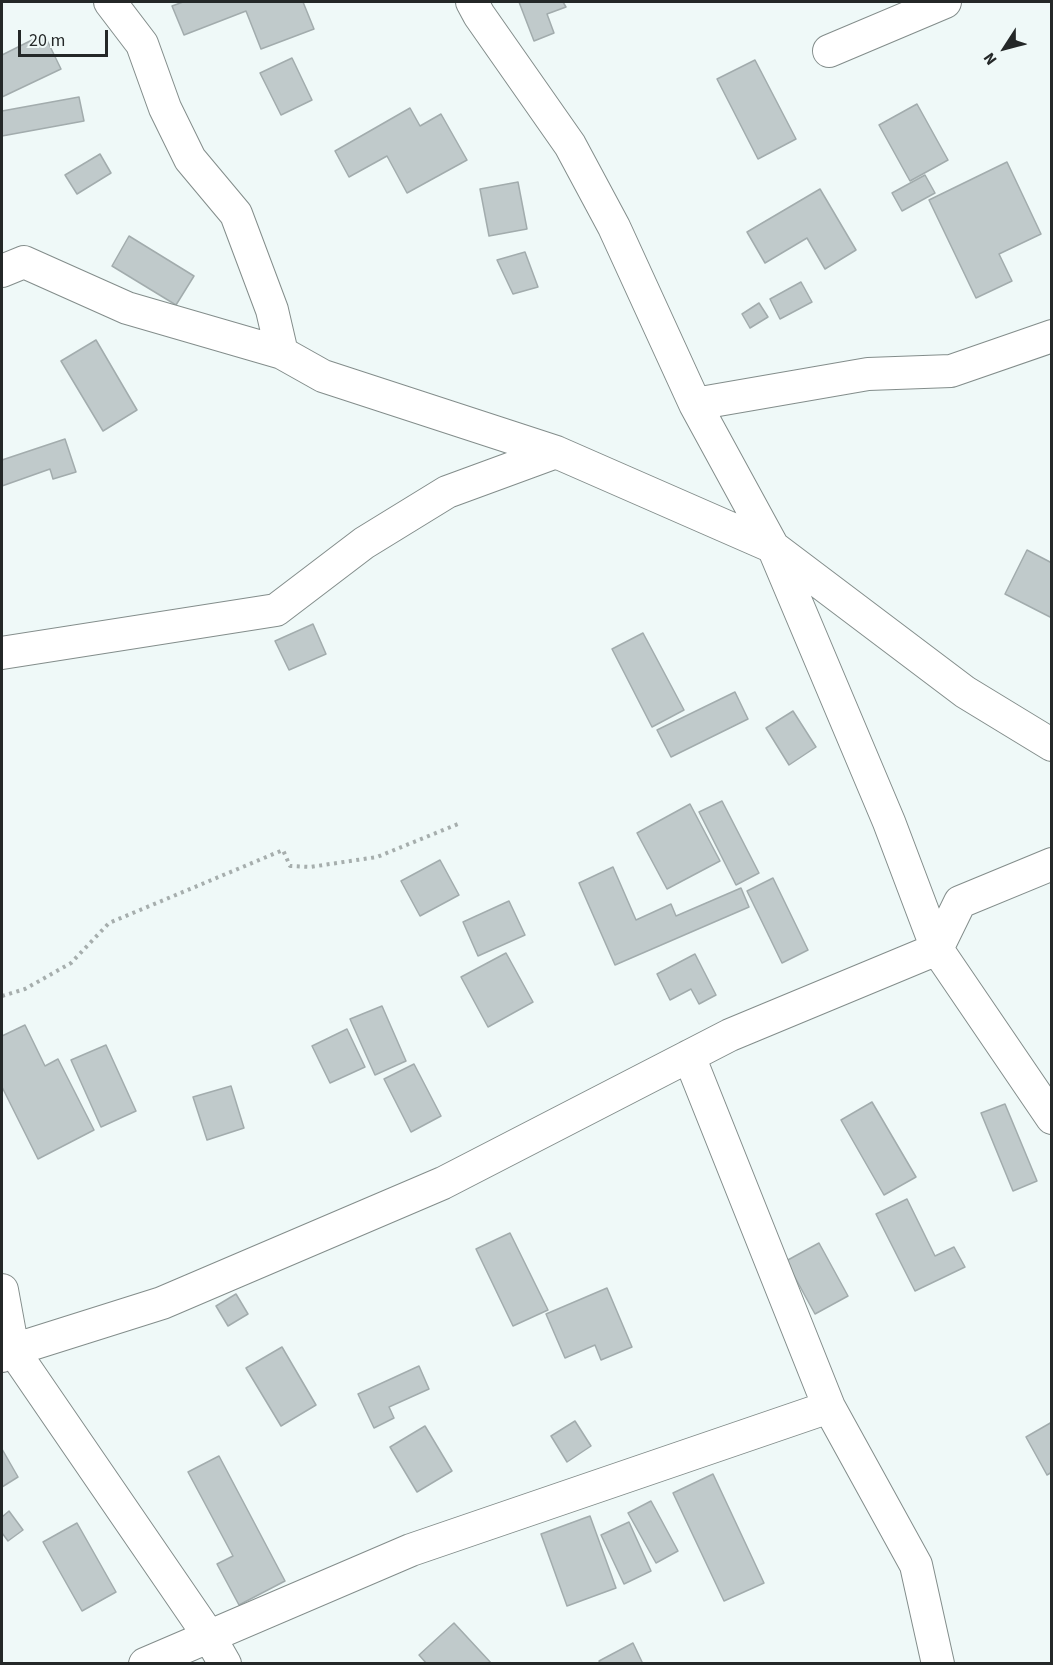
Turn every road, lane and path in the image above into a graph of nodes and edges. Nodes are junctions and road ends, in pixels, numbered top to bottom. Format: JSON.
{"nodes":[{"id":1,"x":110,"y":2,"type":"edge"},
{"id":2,"x":472,"y":2,"type":"edge"},
{"id":3,"x":939,"y":3,"type":"edge"},
{"id":4,"x":830,"y":51,"type":"dead end"},
{"id":5,"x":9,"y":261,"type":"edge"},
{"id":6,"x":1052,"y":336,"type":"edge"},
{"id":7,"x":282,"y":353,"type":"junction"},
{"id":8,"x":695,"y":404,"type":"junction"},
{"id":9,"x":556,"y":452,"type":"junction"},
{"id":10,"x":773,"y":547,"type":"junction"},
{"id":11,"x":2,"y":653,"type":"edge"},
{"id":12,"x":1052,"y":745,"type":"edge"},
{"id":13,"x":458,"y":824,"type":"dead end"},
{"id":14,"x":1052,"y":864,"type":"edge"},
{"id":15,"x":936,"y":949,"type":"junction"},
{"id":16,"x":2,"y":996,"type":"edge"},
{"id":17,"x":689,"y":1056,"type":"junction"},
{"id":18,"x":1052,"y":1118,"type":"edge"},
{"id":19,"x":2,"y":1290,"type":"edge"},
{"id":20,"x":7,"y":1353,"type":"edge"},
{"id":21,"x":829,"y":1407,"type":"junction"},
{"id":22,"x":209,"y":1636,"type":"junction"},
{"id":23,"x":145,"y":1664,"type":"edge"},
{"id":24,"x":225,"y":1664,"type":"edge"},
{"id":25,"x":938,"y":1664,"type":"edge"}],
"edges":[{"from":1,"to":7,"type":"street"},
{"from":2,"to":8,"type":"street"},
{"from":3,"to":4,"type":"street"},
{"from":5,"to":7,"type":"street"},
{"from":6,"to":8,"type":"street"},
{"from":7,"to":9,"type":"street"},
{"from":8,"to":10,"type":"street"},
{"from":9,"to":10,"type":"street"},
{"from":9,"to":11,"type":"street"},
{"from":10,"to":12,"type":"street"},
{"from":10,"to":15,"type":"street"},
{"from":13,"to":16,"type":"path"},
{"from":14,"to":15,"type":"street"},
{"from":15,"to":17,"type":"street"},
{"from":15,"to":18,"type":"street"},
{"from":17,"to":20,"type":"street"},
{"from":17,"to":21,"type":"street"},
{"from":19,"to":20,"type":"street"},
{"from":20,"to":22,"type":"street"},
{"from":21,"to":22,"type":"street"},
{"from":21,"to":25,"type":"street"},
{"from":22,"to":23,"type":"street"},
{"from":22,"to":24,"type":"street"}]}
